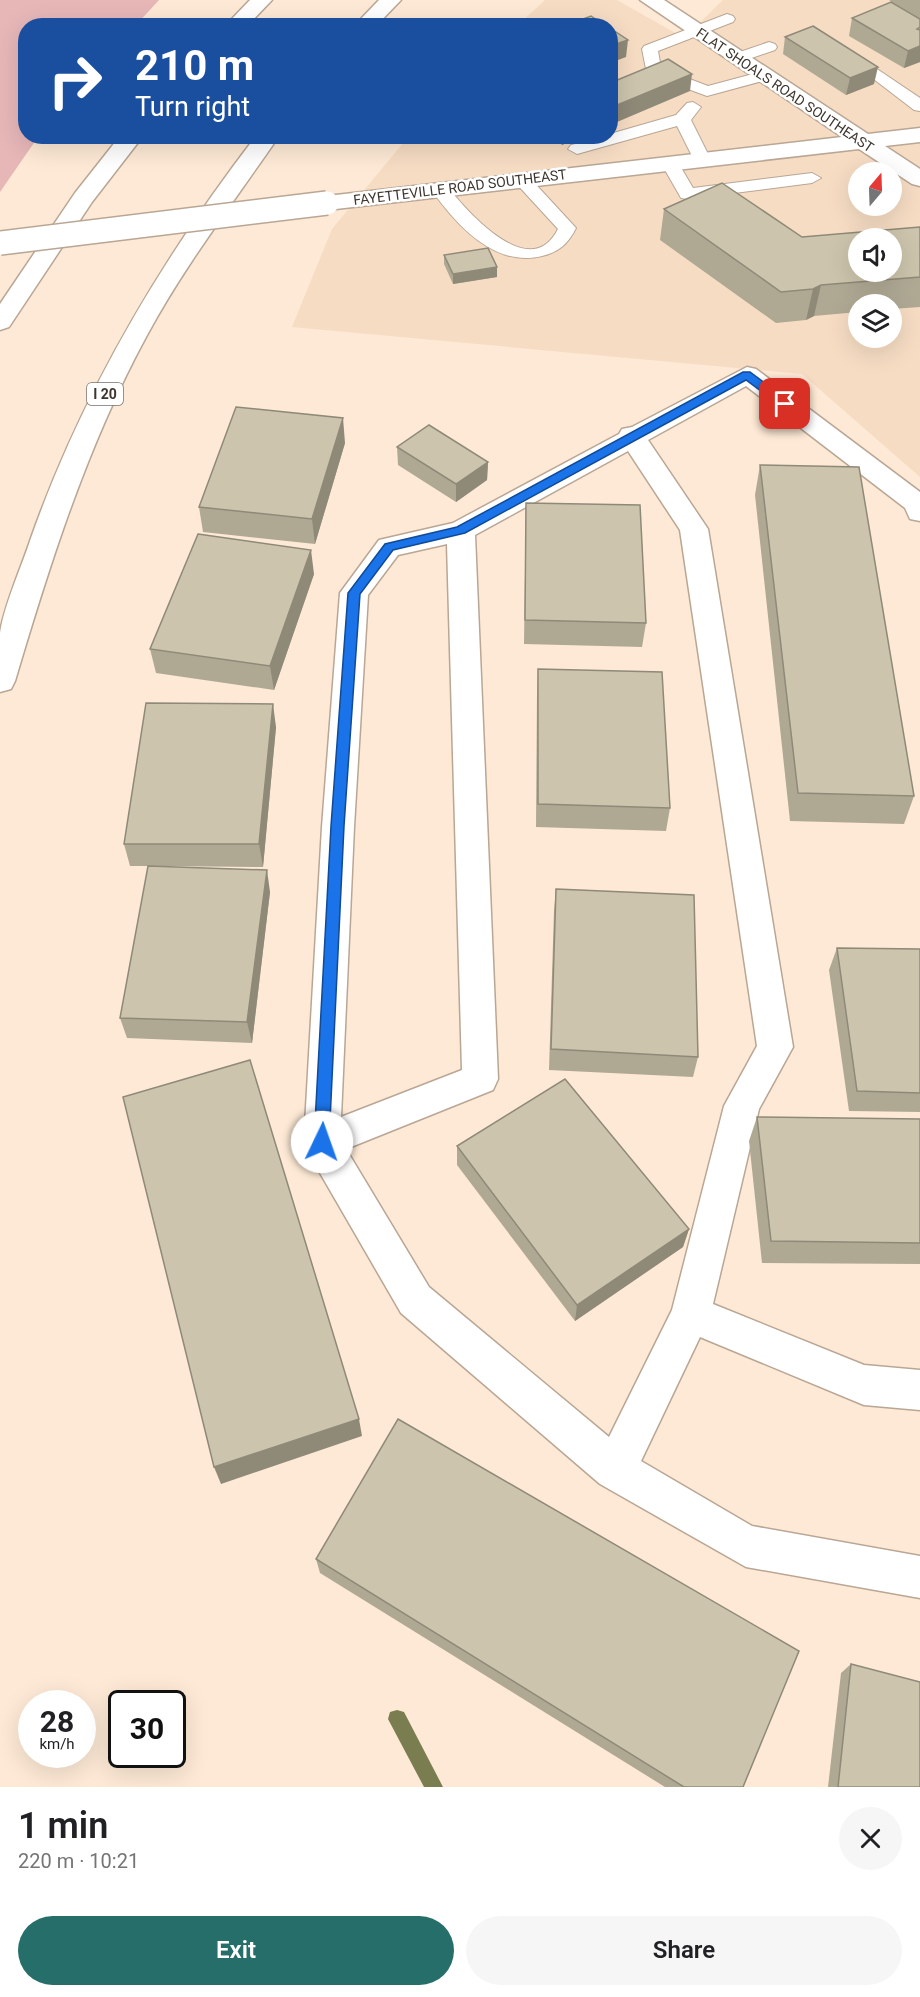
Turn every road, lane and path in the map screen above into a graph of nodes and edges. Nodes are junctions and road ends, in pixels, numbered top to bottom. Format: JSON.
{"nodes":[{"id":1,"x":262,"y":0,"type":"edge"},
{"id":2,"x":391,"y":0,"type":"edge"},
{"id":3,"x":650,"y":0,"type":"edge"},
{"id":4,"x":243,"y":18,"type":"edge"},
{"id":5,"x":372,"y":18,"type":"edge"},
{"id":6,"x":727,"y":19,"type":"dead end"},
{"id":7,"x":696,"y":30,"type":"junction"},
{"id":8,"x":770,"y":47,"type":"dead end"},
{"id":9,"x":738,"y":58,"type":"junction"},
{"id":10,"x":877,"y":74,"type":"edge"},
{"id":11,"x":764,"y":76,"type":"junction"},
{"id":12,"x":707,"y":91,"type":"junction"},
{"id":13,"x":917,"y":100,"type":"edge"},
{"id":14,"x":682,"y":119,"type":"junction"},
{"id":15,"x":618,"y":135,"type":"edge"},
{"id":16,"x":920,"y":135,"type":"edge"},
{"id":17,"x":864,"y":142,"type":"junction"},
{"id":18,"x":126,"y":144,"type":"edge"},
{"id":19,"x":262,"y":144,"type":"edge"},
{"id":20,"x":582,"y":144,"type":"edge"},
{"id":21,"x":702,"y":160,"type":"junction"},
{"id":22,"x":670,"y":163,"type":"junction"},
{"id":23,"x":595,"y":171,"type":"junction"},
{"id":24,"x":812,"y":177,"type":"dead end"},
{"id":25,"x":920,"y":179,"type":"edge"},
{"id":26,"x":522,"y":180,"type":"junction"},
{"id":27,"x":440,"y":189,"type":"junction"},
{"id":28,"x":0,"y":243,"type":"edge"},
{"id":29,"x":0,"y":322,"type":"edge"},
{"id":30,"x":631,"y":435,"type":"junction"},
{"id":31,"x":920,"y":513,"type":"edge"},
{"id":32,"x":460,"y":531,"type":"junction"},
{"id":33,"x":0,"y":681,"type":"edge"},
{"id":34,"x":322,"y":1142,"type":"junction"},
{"id":35,"x":691,"y":1314,"type":"junction"},
{"id":36,"x":920,"y":1390,"type":"edge"},
{"id":37,"x":615,"y":1470,"type":"junction"},
{"id":38,"x":920,"y":1577,"type":"edge"}],
"edges":[{"from":1,"to":4,"type":"main road"},
{"from":2,"to":5,"type":"main road"},
{"from":3,"to":7,"type":"main road","name":"FLAT SHOALS ROAD SOUTHEAST"},
{"from":6,"to":7,"type":"lane"},
{"from":7,"to":9,"type":"main road","name":"FLAT SHOALS ROAD SOUTHEAST"},
{"from":7,"to":12,"type":"lane"},
{"from":8,"to":9,"type":"lane"},
{"from":9,"to":11,"type":"main road","name":"FLAT SHOALS ROAD SOUTHEAST"},
{"from":10,"to":13,"type":"lane"},
{"from":11,"to":12,"type":"lane"},
{"from":11,"to":17,"type":"main road","name":"FLAT SHOALS ROAD SOUTHEAST"},
{"from":12,"to":14,"type":"lane"},
{"from":14,"to":15,"type":"lane"},
{"from":14,"to":21,"type":"lane"},
{"from":16,"to":17,"type":"main road","name":"FAYETTEVILLE ROAD SOUTHEAST"},
{"from":17,"to":21,"type":"main road","name":"FAYETTEVILLE ROAD SOUTHEAST"},
{"from":17,"to":25,"type":"main road","name":"FLAT SHOALS ROAD SOUTHEAST"},
{"from":18,"to":29,"type":"main road"},
{"from":19,"to":33,"type":"main road","number":"I 20"},
{"from":20,"to":23,"type":"lane"},
{"from":21,"to":22,"type":"main road","name":"FAYETTEVILLE ROAD SOUTHEAST"},
{"from":22,"to":23,"type":"main road","name":"FAYETTEVILLE ROAD SOUTHEAST"},
{"from":22,"to":24,"type":"lane"},
{"from":23,"to":26,"type":"main road","name":"FAYETTEVILLE ROAD SOUTHEAST"},
{"from":26,"to":27,"type":"main road","name":"FAYETTEVILLE ROAD SOUTHEAST"},
{"from":26,"to":27,"type":"lane"},
{"from":27,"to":28,"type":"main road","name":"FAYETTEVILLE ROAD SOUTHEAST","bridge":true},
{"from":30,"to":31,"type":"main road"},
{"from":30,"to":32,"type":"main road"},
{"from":30,"to":35,"type":"main road"},
{"from":32,"to":34,"type":"main road"},
{"from":32,"to":34,"type":"main road"},
{"from":34,"to":37,"type":"main road"},
{"from":35,"to":36,"type":"main road"},
{"from":35,"to":37,"type":"main road"},
{"from":37,"to":38,"type":"main road"}]}
